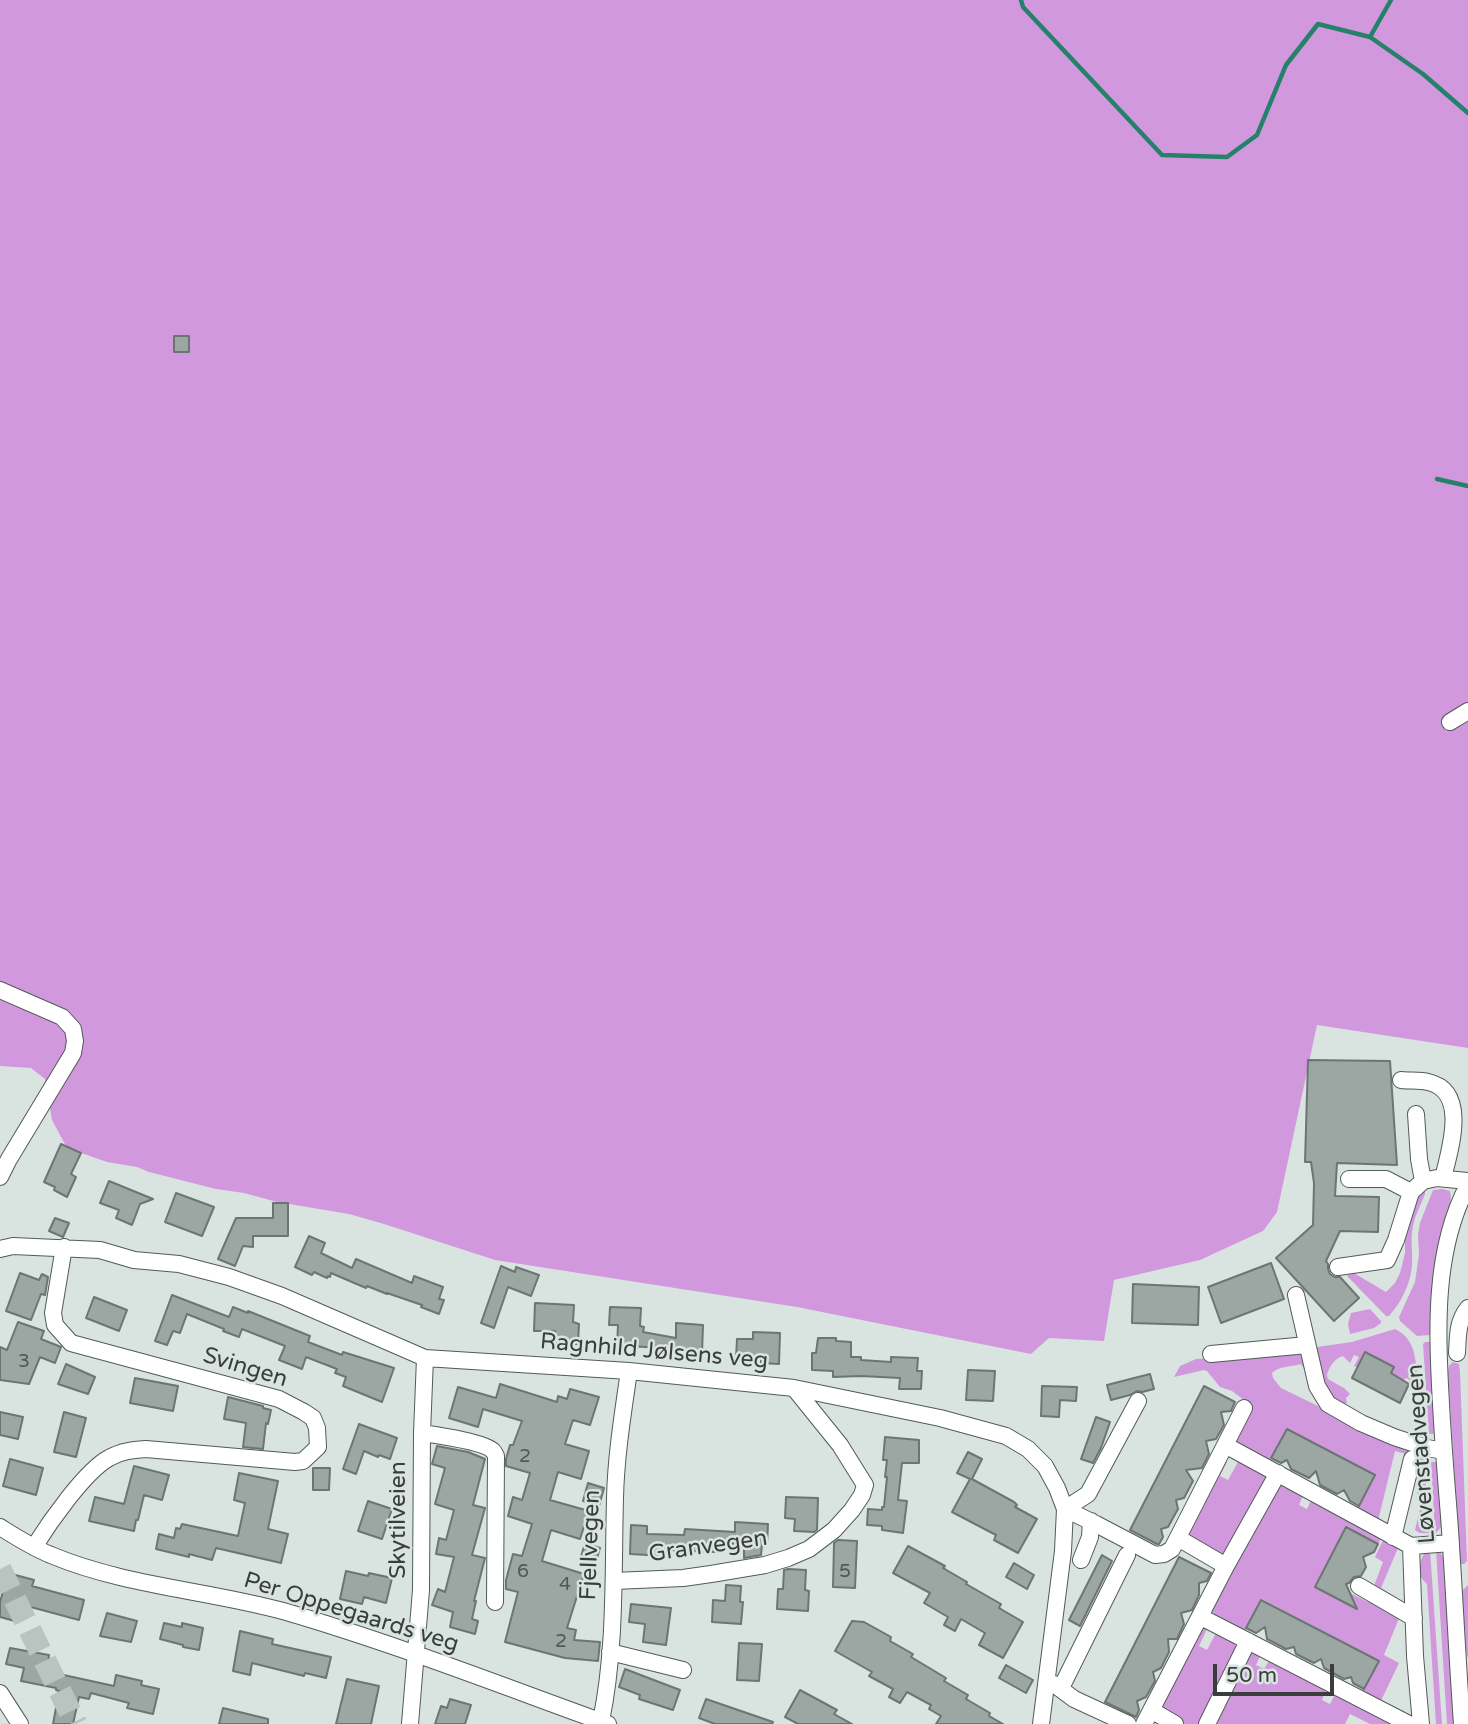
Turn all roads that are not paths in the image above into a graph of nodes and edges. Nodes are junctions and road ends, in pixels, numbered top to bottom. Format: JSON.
{"nodes":[{"id":1,"x":1468,"y":711,"type":"edge"},
{"id":2,"x":1450,"y":722,"type":"dead end"},
{"id":3,"x":0,"y":990,"type":"edge"},
{"id":4,"x":1401,"y":1080,"type":"dead end"},
{"id":5,"x":1416,"y":1114,"type":"dead end"},
{"id":6,"x":0,"y":1177,"type":"edge"},
{"id":7,"x":1443,"y":1178,"type":"junction"},
{"id":8,"x":1349,"y":1179,"type":"dead end"},
{"id":9,"x":1468,"y":1183,"type":"edge"},
{"id":10,"x":1417,"y":1186,"type":"junction"},
{"id":11,"x":64,"y":1247,"type":"junction"},
{"id":12,"x":0,"y":1249,"type":"edge"},
{"id":13,"x":1338,"y":1267,"type":"dead end"},
{"id":14,"x":1296,"y":1295,"type":"dead end"},
{"id":15,"x":1468,"y":1308,"type":"edge"},
{"id":16,"x":1307,"y":1345,"type":"junction"},
{"id":17,"x":1211,"y":1354,"type":"dead end"},
{"id":18,"x":1438,"y":1354,"type":"junction"},
{"id":19,"x":425,"y":1358,"type":"junction"},
{"id":20,"x":629,"y":1371,"type":"junction"},
{"id":21,"x":794,"y":1388,"type":"junction"},
{"id":22,"x":1138,"y":1401,"type":"dead end"},
{"id":23,"x":1244,"y":1408,"type":"dead end"},
{"id":24,"x":422,"y":1433,"type":"junction"},
{"id":25,"x":1225,"y":1445,"type":"junction"},
{"id":26,"x":1444,"y":1451,"type":"junction"},
{"id":27,"x":1412,"y":1459,"type":"dead end"},
{"id":28,"x":1278,"y":1473,"type":"junction"},
{"id":29,"x":1065,"y":1509,"type":"junction"},
{"id":30,"x":1091,"y":1521,"type":"junction"},
{"id":31,"x":0,"y":1527,"type":"edge"},
{"id":32,"x":1394,"y":1537,"type":"junction"},
{"id":33,"x":1178,"y":1538,"type":"junction"},
{"id":34,"x":1451,"y":1544,"type":"junction"},
{"id":35,"x":1411,"y":1546,"type":"junction"},
{"id":36,"x":34,"y":1547,"type":"junction"},
{"id":37,"x":1127,"y":1555,"type":"dead end"},
{"id":38,"x":1081,"y":1560,"type":"dead end"},
{"id":39,"x":1226,"y":1566,"type":"junction"},
{"id":40,"x":1460,"y":1576,"type":"edge"},
{"id":41,"x":614,"y":1581,"type":"junction"},
{"id":42,"x":1359,"y":1587,"type":"dead end"},
{"id":43,"x":495,"y":1602,"type":"dead end"},
{"id":44,"x":1200,"y":1617,"type":"junction"},
{"id":45,"x":1414,"y":1618,"type":"junction"},
{"id":46,"x":1248,"y":1641,"type":"junction"},
{"id":47,"x":610,"y":1652,"type":"junction"},
{"id":48,"x":417,"y":1654,"type":"junction"},
{"id":49,"x":683,"y":1670,"type":"dead end"},
{"id":50,"x":1463,"y":1676,"type":"edge"},
{"id":51,"x":1054,"y":1684,"type":"junction"},
{"id":52,"x":0,"y":1693,"type":"edge"},
{"id":53,"x":559,"y":1706,"type":"junction"},
{"id":54,"x":1148,"y":1717,"type":"edge"},
{"id":55,"x":605,"y":1723,"type":"edge"},
{"id":56,"x":20,"y":1724,"type":"edge"},
{"id":57,"x":410,"y":1724,"type":"edge"},
{"id":58,"x":557,"y":1724,"type":"edge"},
{"id":59,"x":1041,"y":1724,"type":"edge"},
{"id":60,"x":1128,"y":1724,"type":"edge"},
{"id":61,"x":1175,"y":1724,"type":"edge"},
{"id":62,"x":1207,"y":1724,"type":"edge"},
{"id":63,"x":1409,"y":1724,"type":"edge"},
{"id":64,"x":1421,"y":1724,"type":"edge"},
{"id":65,"x":1462,"y":1724,"type":"edge"}],
"edges":[{"from":1,"to":2,"type":"street"},
{"from":3,"to":6,"type":"street"},
{"from":4,"to":7,"type":"street"},
{"from":5,"to":10,"type":"street"},
{"from":7,"to":9,"type":"street"},
{"from":7,"to":10,"type":"street"},
{"from":8,"to":10,"type":"street"},
{"from":9,"to":18,"type":"street","name":"Løvenstadvegen"},
{"from":10,"to":13,"type":"street"},
{"from":11,"to":12,"type":"street","name":"Ragnhild Jølsens veg"},
{"from":11,"to":19,"type":"street","name":"Ragnhild Jølsens veg"},
{"from":11,"to":36,"type":"street","name":"Svingen"},
{"from":14,"to":16,"type":"street"},
{"from":15,"to":18,"type":"street"},
{"from":16,"to":17,"type":"street"},
{"from":16,"to":26,"type":"street"},
{"from":18,"to":26,"type":"street","name":"Løvenstadvegen"},
{"from":19,"to":20,"type":"street","name":"Ragnhild Jølsens veg"},
{"from":19,"to":24,"type":"street","name":"Skytilveien"},
{"from":20,"to":21,"type":"street","name":"Ragnhild Jølsens veg"},
{"from":20,"to":41,"type":"street","name":"Fjellvegen"},
{"from":21,"to":29,"type":"street","name":"Ragnhild Jølsens veg"},
{"from":21,"to":41,"type":"street","name":"Granvegen"},
{"from":22,"to":29,"type":"street"},
{"from":23,"to":25,"type":"street"},
{"from":24,"to":43,"type":"street"},
{"from":24,"to":48,"type":"street","name":"Skytilveien"},
{"from":25,"to":28,"type":"street"},
{"from":25,"to":33,"type":"street"},
{"from":26,"to":34,"type":"street","name":"Løvenstadvegen"},
{"from":27,"to":32,"type":"street"},
{"from":28,"to":32,"type":"street"},
{"from":28,"to":39,"type":"street"},
{"from":29,"to":30,"type":"street"},
{"from":29,"to":51,"type":"street","name":"Ragnhild Jølsens veg"},
{"from":30,"to":33,"type":"street"},
{"from":30,"to":38,"type":"street"},
{"from":31,"to":36,"type":"street","name":"Per Oppegaards veg"},
{"from":32,"to":35,"type":"street"},
{"from":33,"to":39,"type":"street"},
{"from":34,"to":35,"type":"street"},
{"from":34,"to":40,"type":"street","name":"Løvenstadvegen"},
{"from":35,"to":45,"type":"street"},
{"from":36,"to":48,"type":"street","name":"Per Oppegaards veg"},
{"from":37,"to":51,"type":"street"},
{"from":39,"to":44,"type":"street"},
{"from":40,"to":50,"type":"street","name":"Løvenstadvegen"},
{"from":41,"to":47,"type":"street","name":"Fjellvegen"},
{"from":42,"to":45,"type":"street"},
{"from":44,"to":46,"type":"street"},
{"from":44,"to":54,"type":"street"},
{"from":45,"to":64,"type":"street"},
{"from":46,"to":62,"type":"street"},
{"from":46,"to":63,"type":"street"},
{"from":47,"to":49,"type":"street"},
{"from":47,"to":55,"type":"street","name":"Fjellvegen"},
{"from":48,"to":53,"type":"street","name":"Per Oppegaards veg"},
{"from":48,"to":57,"type":"street","name":"Skytilveien"},
{"from":50,"to":65,"type":"street","name":"Løvenstadvegen"},
{"from":51,"to":59,"type":"street","name":"Ragnhild Jølsens veg"},
{"from":51,"to":60,"type":"street"},
{"from":52,"to":56,"type":"street"},
{"from":53,"to":55,"type":"street","name":"Per Oppegaards veg"},
{"from":53,"to":58,"type":"street"},
{"from":54,"to":61,"type":"street"}]}
